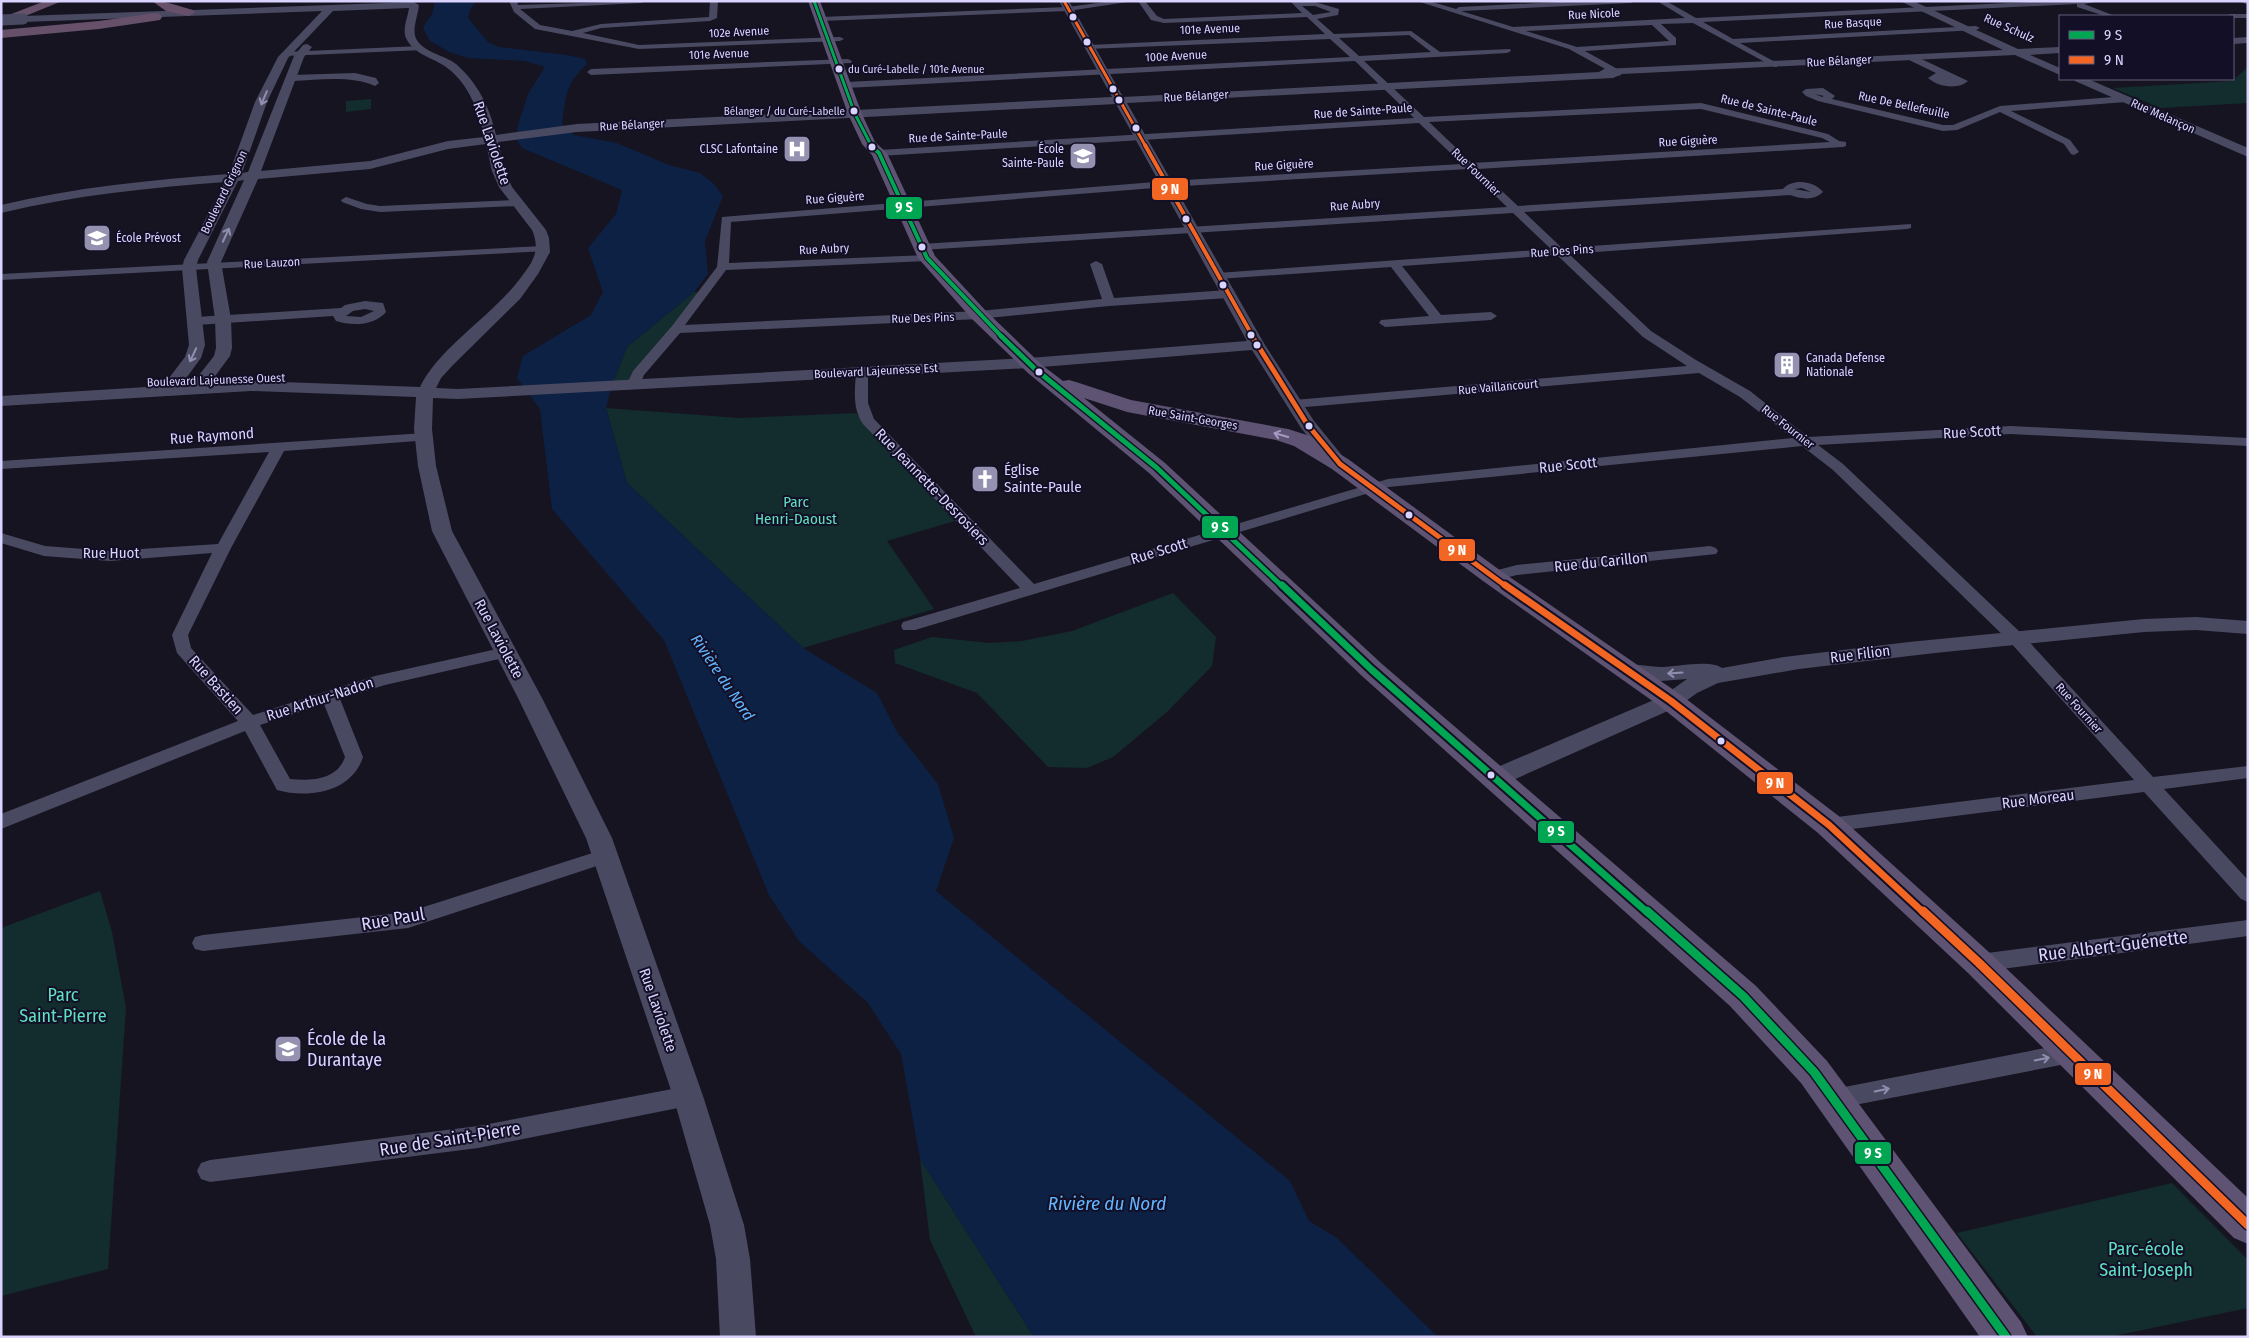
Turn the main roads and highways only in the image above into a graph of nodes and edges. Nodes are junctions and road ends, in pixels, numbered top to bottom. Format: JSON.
{"nodes":[{"id":1,"x":56,"y":1,"type":"edge"},
{"id":2,"x":147,"y":1,"type":"edge"},
{"id":3,"x":814,"y":1,"type":"edge"},
{"id":4,"x":826,"y":1,"type":"edge"},
{"id":5,"x":69,"y":2,"type":"edge"},
{"id":6,"x":160,"y":3,"type":"edge"},
{"id":7,"x":189,"y":12,"type":"road end"},
{"id":8,"x":156,"y":17,"type":"road end"},
{"id":9,"x":20,"y":18,"type":"junction"},
{"id":10,"x":827,"y":18,"type":"junction"},
{"id":11,"x":1,"y":21,"type":"edge"},
{"id":12,"x":1,"y":34,"type":"edge"},
{"id":13,"x":1036,"y":370,"type":"junction"},
{"id":14,"x":1159,"y":412,"type":"junction"},
{"id":15,"x":1112,"y":431,"type":"junction"},
{"id":16,"x":2245,"y":1220,"type":"edge"},
{"id":17,"x":2006,"y":1337,"type":"edge"}],
"edges":[{"from":1,"to":9,"type":"highway"},
{"from":2,"to":6,"type":"highway"},
{"from":3,"to":10,"type":"main road"},
{"from":4,"to":10,"type":"main road"},
{"from":5,"to":9,"type":"highway"},
{"from":6,"to":7,"type":"highway"},
{"from":8,"to":12,"type":"highway"},
{"from":9,"to":11,"type":"highway"},
{"from":10,"to":13,"type":"main road"},
{"from":13,"to":14,"type":"main road","name":"Rue Saint-Georges"},
{"from":13,"to":15,"type":"main road"},
{"from":14,"to":15,"type":"main road"},
{"from":16,"to":14,"type":"main road","name":"Rue Saint-Georges","one_way":true},
{"from":15,"to":17,"type":"main road"}]}
